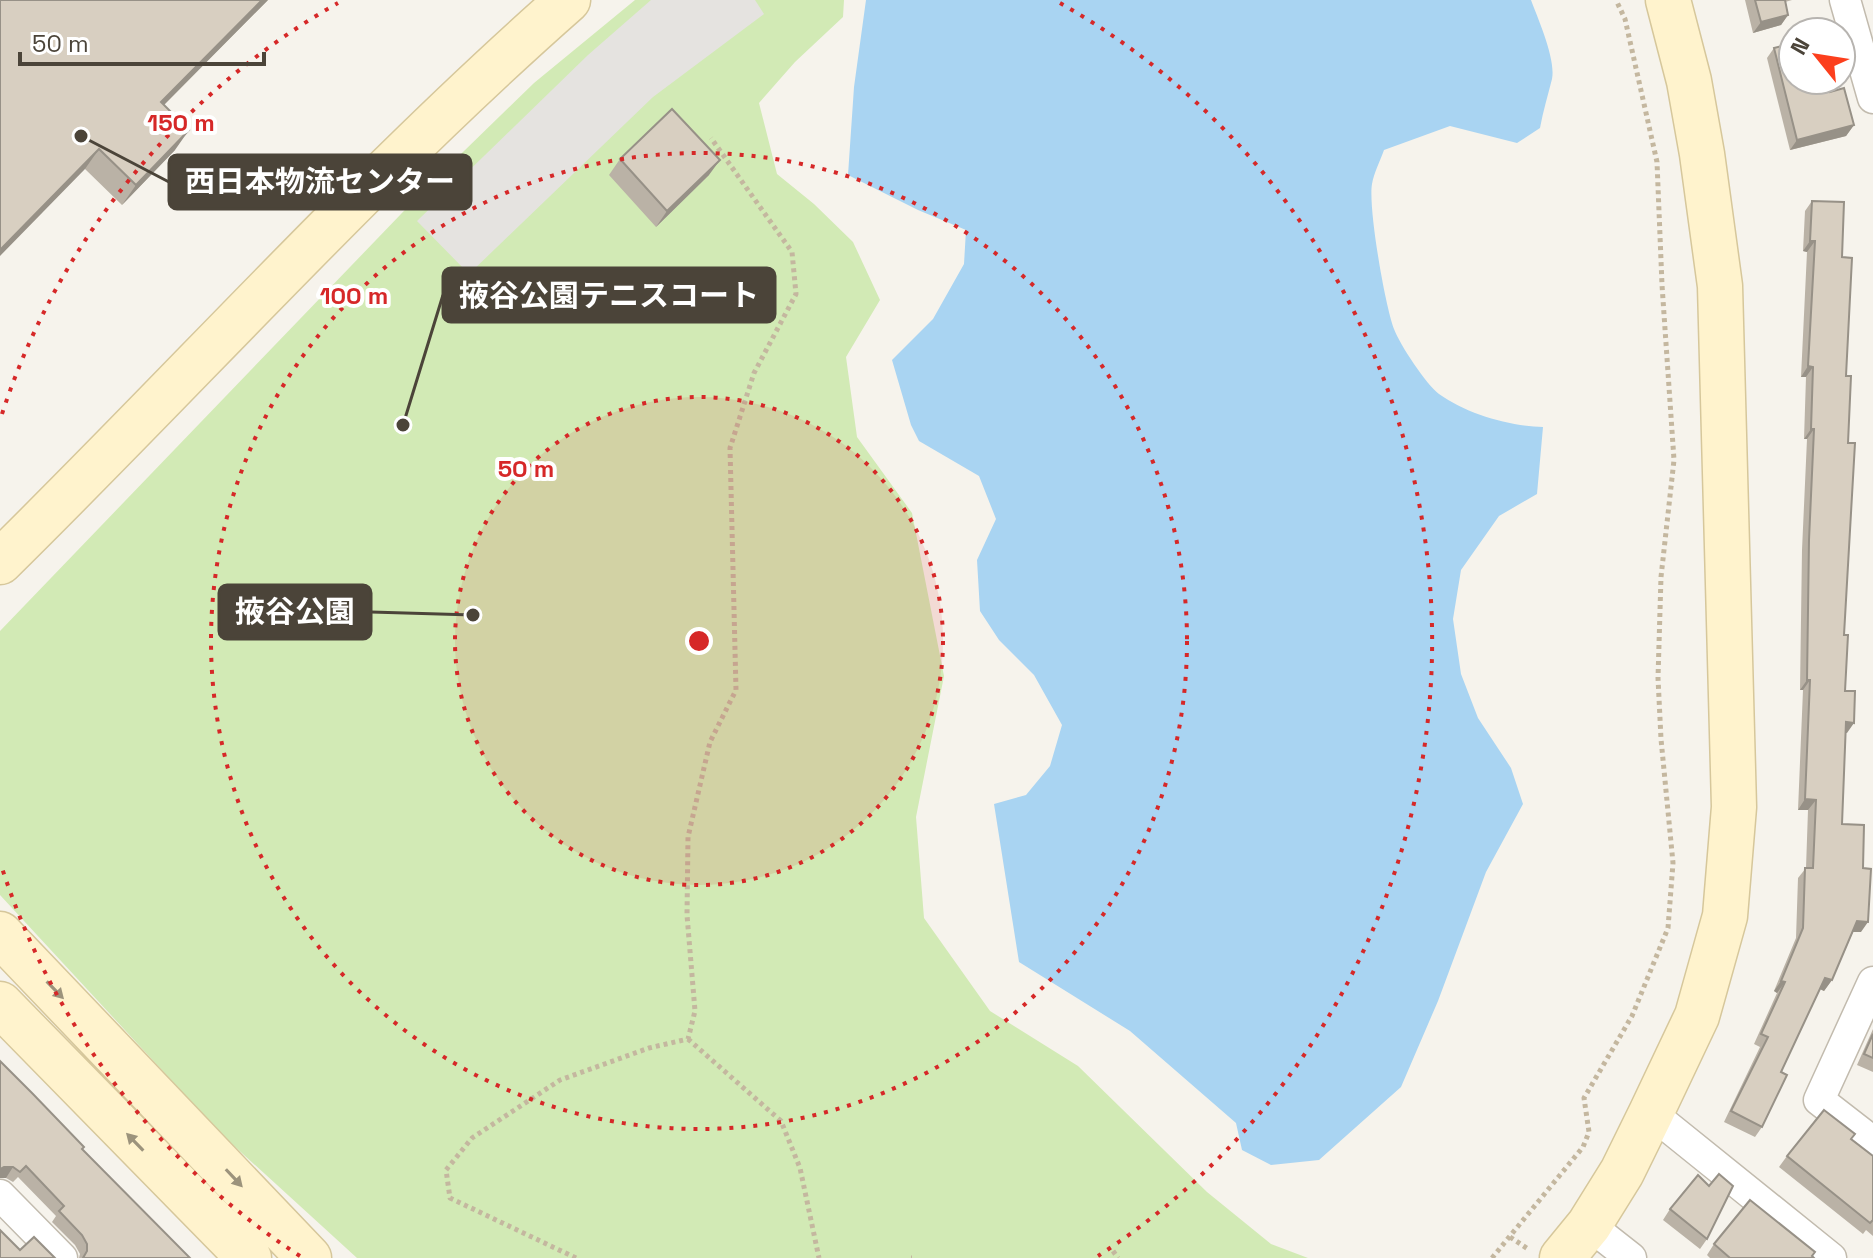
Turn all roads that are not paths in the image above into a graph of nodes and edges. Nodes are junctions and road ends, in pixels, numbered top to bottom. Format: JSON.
{"nodes":[{"id":1,"x":568,"y":0,"type":"edge"},
{"id":2,"x":1668,"y":0,"type":"edge"},
{"id":3,"x":1845,"y":0,"type":"edge"},
{"id":4,"x":1873,"y":98,"type":"edge"},
{"id":5,"x":0,"y":562,"type":"edge"},
{"id":6,"x":0,"y":934,"type":"edge"},
{"id":7,"x":1873,"y":982,"type":"edge"},
{"id":8,"x":0,"y":1004,"type":"edge"},
{"id":9,"x":1651,"y":1113,"type":"junction"},
{"id":10,"x":1873,"y":1142,"type":"edge"},
{"id":11,"x":0,"y":1195,"type":"edge"},
{"id":12,"x":1575,"y":1241,"type":"edge"},
{"id":13,"x":62,"y":1258,"type":"edge"},
{"id":14,"x":249,"y":1258,"type":"edge"},
{"id":15,"x":309,"y":1258,"type":"edge"},
{"id":16,"x":1631,"y":1258,"type":"edge"},
{"id":17,"x":1831,"y":1258,"type":"edge"}],
"edges":[{"from":1,"to":5,"type":"street"},
{"from":2,"to":9,"type":"street"},
{"from":3,"to":4,"type":"street"},
{"from":6,"to":15,"type":"street","one_way":true},
{"from":7,"to":10,"type":"street"},
{"from":14,"to":8,"type":"street","one_way":true},
{"from":9,"to":12,"type":"street"},
{"from":9,"to":17,"type":"street"},
{"from":11,"to":13,"type":"street"},
{"from":12,"to":16,"type":"street"}]}
